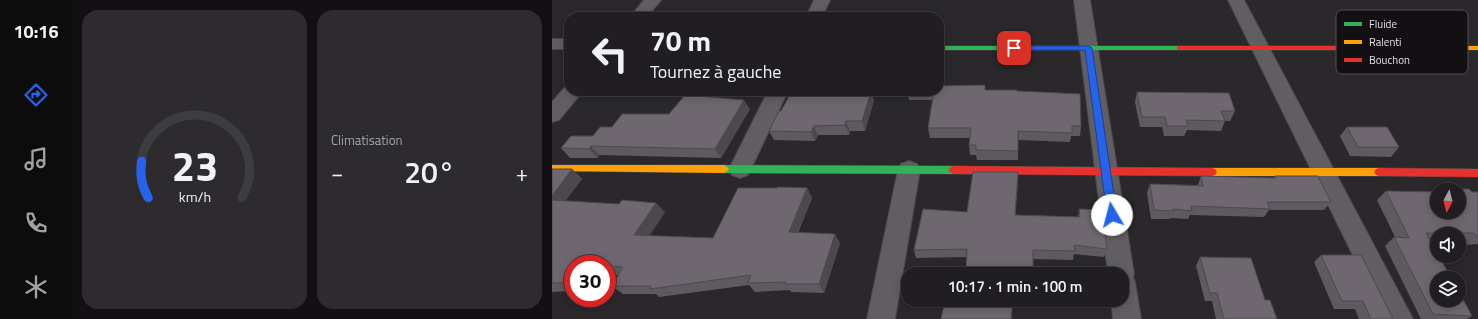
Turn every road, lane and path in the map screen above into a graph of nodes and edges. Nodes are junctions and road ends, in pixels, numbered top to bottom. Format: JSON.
{"nodes":[{"id":1,"x":653,"y":0,"type":"edge"},
{"id":2,"x":822,"y":0,"type":"edge"},
{"id":3,"x":1082,"y":0,"type":"edge"},
{"id":4,"x":1236,"y":0,"type":"edge"},
{"id":5,"x":642,"y":12,"type":"edge"},
{"id":6,"x":816,"y":12,"type":"edge"},
{"id":7,"x":552,"y":44,"type":"edge"},
{"id":8,"x":564,"y":44,"type":"edge"},
{"id":9,"x":944,"y":48,"type":"edge"},
{"id":10,"x":1089,"y":48,"type":"junction"},
{"id":11,"x":1261,"y":48,"type":"junction"},
{"id":12,"x":1336,"y":48,"type":"edge"},
{"id":13,"x":569,"y":96,"type":"edge"},
{"id":14,"x":776,"y":96,"type":"edge"},
{"id":15,"x":552,"y":115,"type":"edge"},
{"id":16,"x":552,"y":168,"type":"edge"},
{"id":17,"x":740,"y":169,"type":"junction"},
{"id":18,"x":909,"y":170,"type":"junction"},
{"id":19,"x":1106,"y":171,"type":"junction"},
{"id":20,"x":1324,"y":172,"type":"junction"},
{"id":21,"x":1478,"y":173,"type":"edge"},
{"id":22,"x":1120,"y":267,"type":"edge"},
{"id":23,"x":1125,"y":307,"type":"edge"},
{"id":24,"x":881,"y":319,"type":"edge"},
{"id":25,"x":1127,"y":319,"type":"edge"},
{"id":26,"x":1399,"y":319,"type":"edge"}],
"edges":[{"from":1,"to":5,"type":"street"},
{"from":2,"to":6,"type":"street"},
{"from":3,"to":10,"type":"street"},
{"from":4,"to":11,"type":"street"},
{"from":7,"to":8,"type":"street"},
{"from":9,"to":10,"type":"street"},
{"from":10,"to":11,"type":"street"},
{"from":10,"to":19,"type":"street"},
{"from":11,"to":12,"type":"street"},
{"from":11,"to":20,"type":"street"},
{"from":13,"to":15,"type":"street"},
{"from":14,"to":17,"type":"street"},
{"from":16,"to":17,"type":"street"},
{"from":17,"to":18,"type":"street"},
{"from":18,"to":19,"type":"street"},
{"from":18,"to":24,"type":"street"},
{"from":19,"to":20,"type":"street"},
{"from":19,"to":22,"type":"street"},
{"from":20,"to":21,"type":"street"},
{"from":20,"to":26,"type":"street"},
{"from":23,"to":25,"type":"street"}]}
